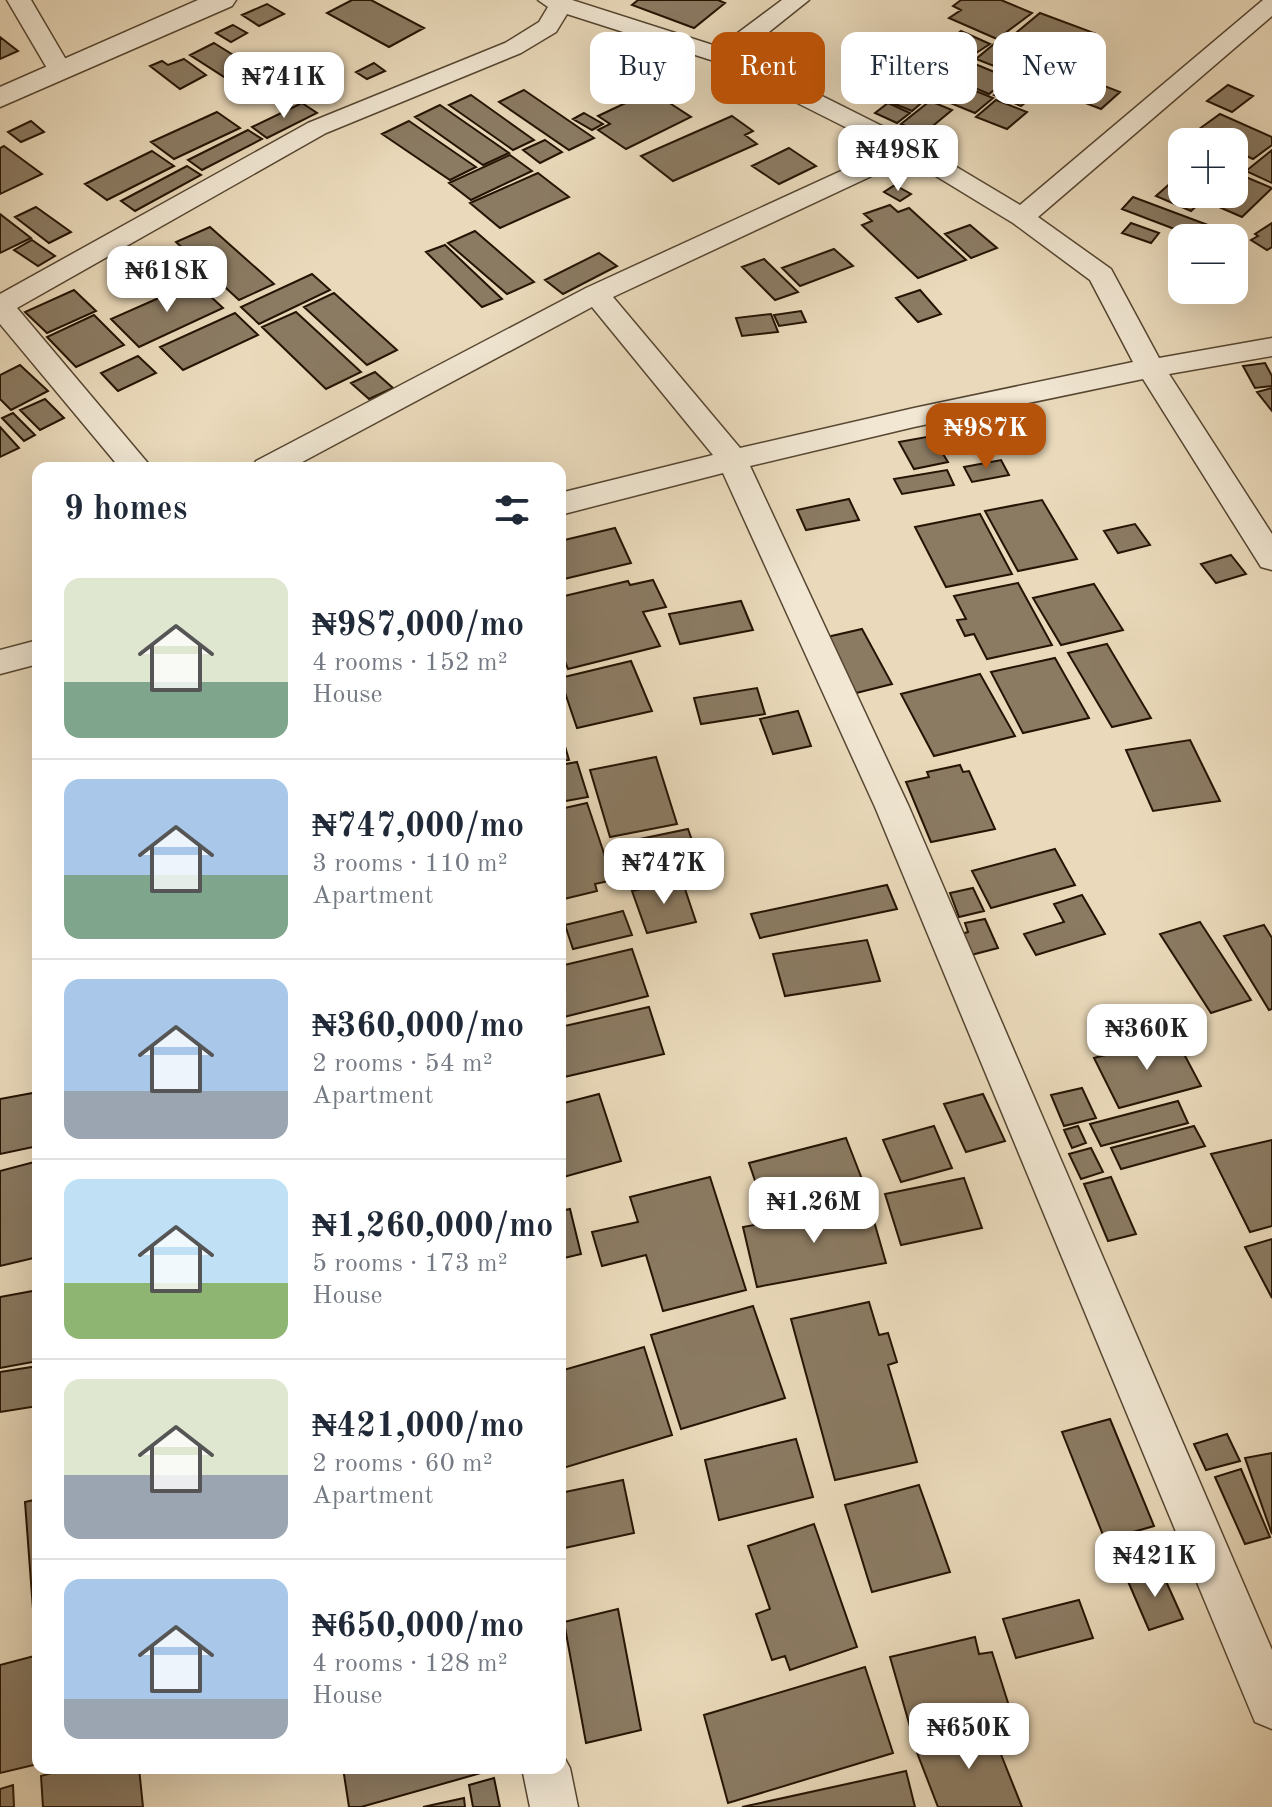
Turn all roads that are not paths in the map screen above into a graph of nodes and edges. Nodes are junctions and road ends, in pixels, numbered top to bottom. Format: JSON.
{"nodes":[{"id":1,"x":19,"y":0,"type":"edge"},
{"id":2,"x":222,"y":0,"type":"edge"},
{"id":3,"x":797,"y":0,"type":"edge"},
{"id":4,"x":556,"y":3,"type":"edge"},
{"id":5,"x":1272,"y":4,"type":"edge"},
{"id":6,"x":755,"y":32,"type":"edge"},
{"id":7,"x":711,"y":52,"type":"edge"},
{"id":8,"x":60,"y":70,"type":"junction"},
{"id":9,"x":0,"y":98,"type":"edge"},
{"id":10,"x":819,"y":104,"type":"edge"},
{"id":11,"x":909,"y":149,"type":"junction"},
{"id":12,"x":1022,"y":217,"type":"junction"},
{"id":13,"x":596,"y":294,"type":"junction"},
{"id":14,"x":0,"y":306,"type":"edge"},
{"id":15,"x":1272,"y":347,"type":"edge"},
{"id":16,"x":1150,"y":367,"type":"junction"},
{"id":17,"x":732,"y":459,"type":"junction"},
{"id":18,"x":132,"y":462,"type":"edge"},
{"id":19,"x":278,"y":462,"type":"edge"},
{"id":20,"x":566,"y":502,"type":"edge"},
{"id":21,"x":1272,"y":559,"type":"edge"},
{"id":22,"x":32,"y":654,"type":"edge"},
{"id":23,"x":0,"y":662,"type":"edge"},
{"id":24,"x":1272,"y":1705,"type":"edge"},
{"id":25,"x":547,"y":1774,"type":"edge"},
{"id":26,"x":554,"y":1807,"type":"edge"}],
"edges":[{"from":1,"to":8,"type":"street"},
{"from":2,"to":8,"type":"street"},
{"from":3,"to":6,"type":"street"},
{"from":4,"to":7,"type":"street"},
{"from":4,"to":14,"type":"street"},
{"from":5,"to":12,"type":"street"},
{"from":8,"to":9,"type":"street"},
{"from":10,"to":11,"type":"street"},
{"from":11,"to":12,"type":"street"},
{"from":11,"to":13,"type":"street"},
{"from":12,"to":16,"type":"street"},
{"from":13,"to":17,"type":"street"},
{"from":13,"to":19,"type":"street"},
{"from":14,"to":18,"type":"street"},
{"from":15,"to":16,"type":"street"},
{"from":16,"to":17,"type":"street"},
{"from":16,"to":21,"type":"street"},
{"from":17,"to":20,"type":"street"},
{"from":17,"to":24,"type":"street"},
{"from":22,"to":23,"type":"street"},
{"from":25,"to":26,"type":"street"}]}
